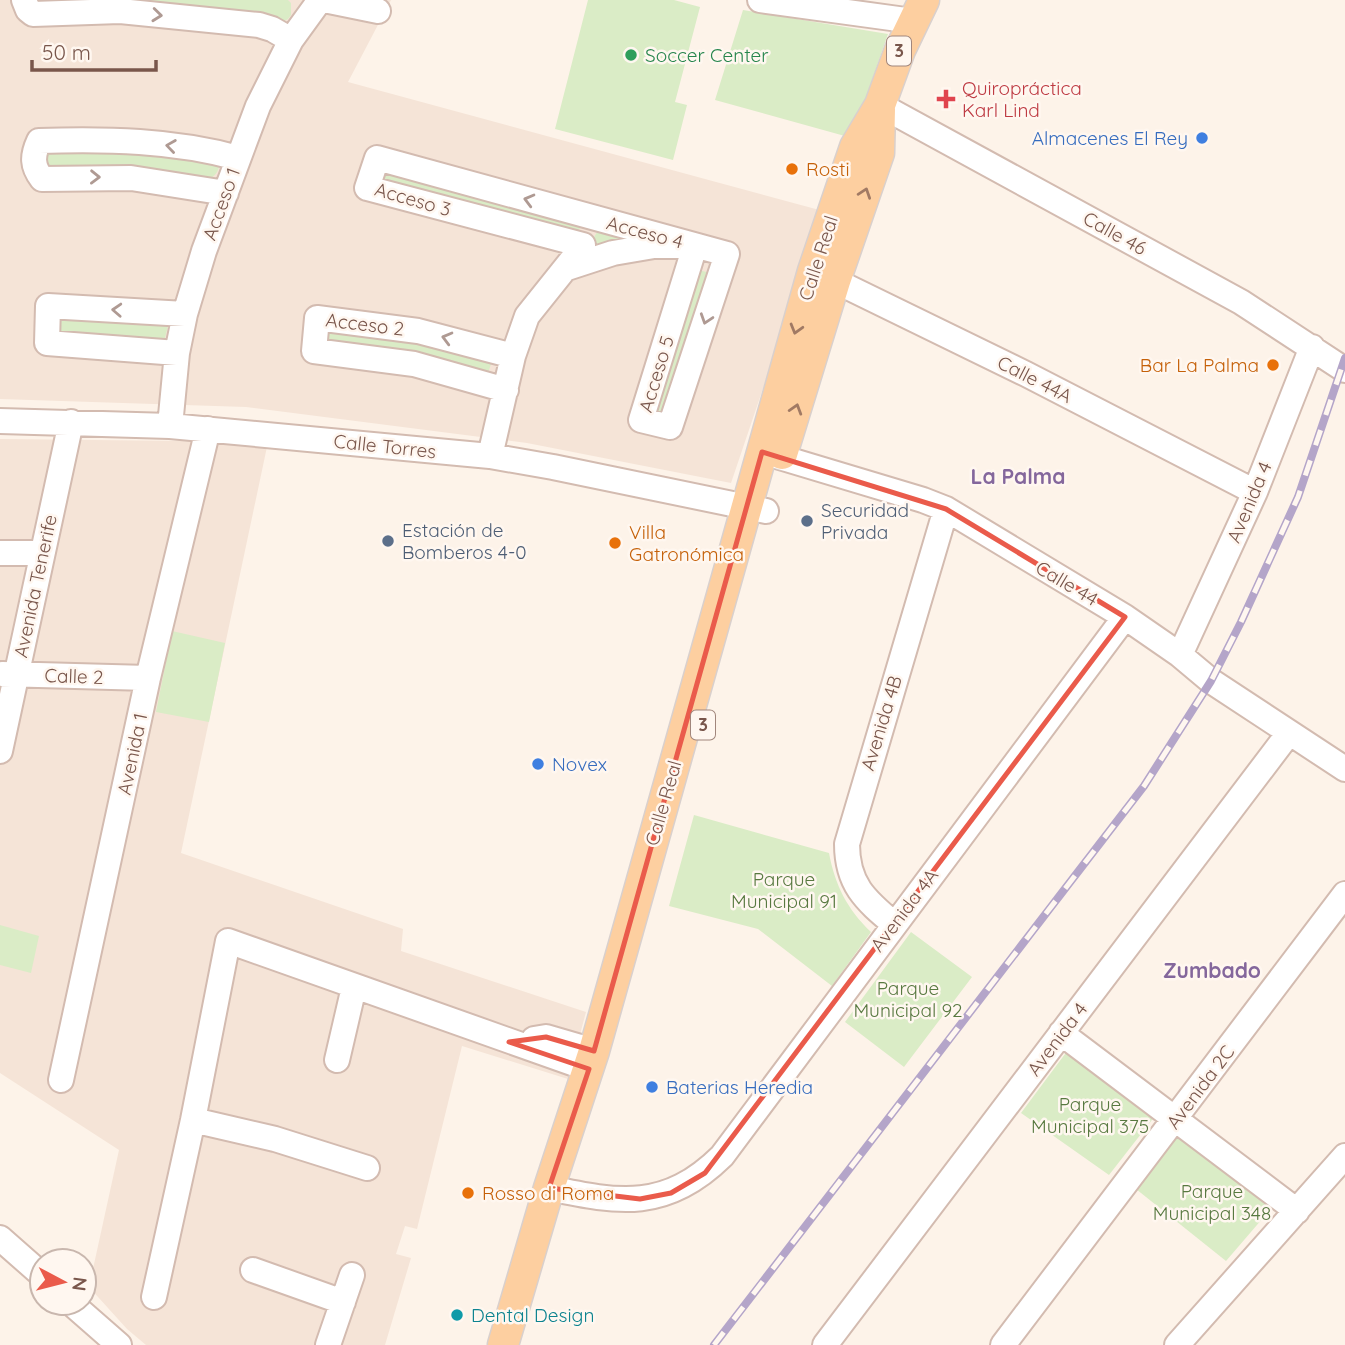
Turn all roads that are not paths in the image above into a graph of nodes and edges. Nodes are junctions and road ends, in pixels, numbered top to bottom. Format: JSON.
{"nodes":[{"id":1,"x":24,"y":0,"type":"edge"},
{"id":2,"x":322,"y":0,"type":"edge"},
{"id":3,"x":760,"y":0,"type":"edge"},
{"id":4,"x":120,"y":6,"type":"edge"},
{"id":5,"x":919,"y":10,"type":"edge"},
{"id":6,"x":378,"y":11,"type":"dead end"},
{"id":7,"x":291,"y":40,"type":"junction"},
{"id":8,"x":880,"y":105,"type":"junction"},
{"id":9,"x":238,"y":158,"type":"junction"},
{"id":10,"x":226,"y":192,"type":"junction"},
{"id":11,"x":595,"y":218,"type":"junction"},
{"id":12,"x":583,"y":245,"type":"junction"},
{"id":13,"x":695,"y":246,"type":"junction"},
{"id":14,"x":727,"y":254,"type":"joint"},
{"id":15,"x":567,"y":268,"type":"junction"},
{"id":16,"x":824,"y":276,"type":"junction"},
{"id":17,"x":185,"y":314,"type":"junction"},
{"id":18,"x":1312,"y":347,"type":"junction"},
{"id":19,"x":177,"y":353,"type":"junction"},
{"id":20,"x":513,"y":356,"type":"junction"},
{"id":21,"x":1345,"y":370,"type":"edge"},
{"id":22,"x":506,"y":390,"type":"junction"},
{"id":23,"x":0,"y":421,"type":"edge"},
{"id":24,"x":71,"y":422,"type":"junction"},
{"id":25,"x":170,"y":426,"type":"junction"},
{"id":26,"x":208,"y":429,"type":"junction"},
{"id":27,"x":771,"y":455,"type":"junction"},
{"id":28,"x":490,"y":456,"type":"junction"},
{"id":29,"x":1255,"y":492,"type":"junction"},
{"id":30,"x":756,"y":509,"type":"junction"},
{"id":31,"x":946,"y":509,"type":"junction"},
{"id":32,"x":0,"y":553,"type":"edge"},
{"id":33,"x":43,"y":553,"type":"junction"},
{"id":34,"x":1125,"y":617,"type":"junction"},
{"id":35,"x":1180,"y":655,"type":"junction"},
{"id":36,"x":8,"y":674,"type":"edge"},
{"id":37,"x":148,"y":678,"type":"junction"},
{"id":38,"x":1289,"y":733,"type":"junction"},
{"id":39,"x":0,"y":751,"type":"edge"},
{"id":40,"x":1345,"y":769,"type":"edge"},
{"id":41,"x":1345,"y":894,"type":"edge"},
{"id":42,"x":894,"y":924,"type":"junction"},
{"id":43,"x":354,"y":987,"type":"junction"},
{"id":44,"x":1061,"y":1033,"type":"junction"},
{"id":45,"x":337,"y":1060,"type":"dead end"},
{"id":46,"x":591,"y":1060,"type":"junction"},
{"id":47,"x":61,"y":1080,"type":"dead end"},
{"id":48,"x":193,"y":1120,"type":"junction"},
{"id":49,"x":1175,"y":1120,"type":"junction"},
{"id":50,"x":1345,"y":1156,"type":"edge"},
{"id":51,"x":367,"y":1168,"type":"dead end"},
{"id":52,"x":558,"y":1190,"type":"junction"},
{"id":53,"x":1297,"y":1211,"type":"junction"},
{"id":54,"x":0,"y":1238,"type":"edge"},
{"id":55,"x":28,"y":1263,"type":"edge"},
{"id":56,"x":253,"y":1270,"type":"dead end"},
{"id":57,"x":352,"y":1275,"type":"dead end"},
{"id":58,"x":154,"y":1297,"type":"dead end"},
{"id":59,"x":344,"y":1302,"type":"junction"},
{"id":60,"x":87,"y":1317,"type":"edge"},
{"id":61,"x":119,"y":1345,"type":"edge"},
{"id":62,"x":328,"y":1345,"type":"edge"},
{"id":63,"x":503,"y":1345,"type":"edge"},
{"id":64,"x":523,"y":1345,"type":"edge"},
{"id":65,"x":825,"y":1345,"type":"edge"},
{"id":66,"x":1003,"y":1345,"type":"edge"},
{"id":67,"x":1177,"y":1345,"type":"edge"}],
"edges":[{"from":1,"to":4,"type":"street"},
{"from":2,"to":6,"type":"street"},
{"from":2,"to":7,"type":"street","name":"Acceso 1"},
{"from":3,"to":5,"type":"street"},
{"from":4,"to":7,"type":"street","one_way":true},
{"from":5,"to":8,"type":"main road","name":"Calle Real","number":"3"},
{"from":7,"to":9,"type":"street","name":"Acceso 1"},
{"from":8,"to":16,"type":"main road","name":"Calle Real","number":"3"},
{"from":8,"to":18,"type":"street","name":"Calle 46"},
{"from":9,"to":10,"type":"street","name":"Acceso 1"},
{"from":9,"to":10,"type":"street","one_way":true},
{"from":10,"to":17,"type":"street","name":"Acceso 1"},
{"from":11,"to":12,"type":"street"},
{"from":11,"to":12,"type":"street","name":"Acceso 3","one_way":true},
{"from":11,"to":13,"type":"street","name":"Acceso 4"},
{"from":12,"to":15,"type":"street"},
{"from":13,"to":14,"type":"street","name":"Acceso 4"},
{"from":14,"to":13,"type":"street","name":"Acceso 5","one_way":true},
{"from":13,"to":15,"type":"street","name":"Acceso 4"},
{"from":15,"to":20,"type":"street"},
{"from":16,"to":27,"type":"main road","name":"Calle Real","number":"3"},
{"from":16,"to":29,"type":"street","name":"Calle 44A"},
{"from":17,"to":19,"type":"street","name":"Acceso 1"},
{"from":17,"to":19,"type":"street","one_way":true},
{"from":18,"to":21,"type":"street","name":"Calle 46"},
{"from":18,"to":29,"type":"street","name":"Avenida 4"},
{"from":19,"to":25,"type":"street","name":"Acceso 1"},
{"from":20,"to":22,"type":"street"},
{"from":20,"to":22,"type":"street","name":"Acceso 2","one_way":true},
{"from":22,"to":28,"type":"street"},
{"from":23,"to":24,"type":"street","name":"Calle Torres"},
{"from":24,"to":25,"type":"street","name":"Calle Torres"},
{"from":24,"to":33,"type":"street","name":"Avenida Tenerife"},
{"from":25,"to":26,"type":"street","name":"Calle Torres"},
{"from":26,"to":28,"type":"street","name":"Calle Torres"},
{"from":26,"to":37,"type":"street","name":"Avenida 1"},
{"from":27,"to":30,"type":"main road","name":"Calle Real","number":"3"},
{"from":27,"to":31,"type":"street","name":"Calle 44"},
{"from":28,"to":30,"type":"street","name":"Calle Torres"},
{"from":29,"to":35,"type":"street","name":"Avenida 4"},
{"from":30,"to":46,"type":"main road","name":"Calle Real","number":"3"},
{"from":30,"to":52,"type":"main road","name":"Calle Real","number":"3"},
{"from":31,"to":34,"type":"street","name":"Calle 44"},
{"from":31,"to":42,"type":"street","name":"Avenida 4B"},
{"from":32,"to":33,"type":"street"},
{"from":33,"to":36,"type":"street","name":"Avenida Tenerife"},
{"from":34,"to":35,"type":"street","name":"Calle 44"},
{"from":34,"to":42,"type":"street","name":"Avenida 4A"},
{"from":35,"to":38,"type":"street","name":"Calle 44"},
{"from":36,"to":37,"type":"street","name":"Calle 2"},
{"from":36,"to":39,"type":"street","name":"Avenida Tenerife"},
{"from":37,"to":47,"type":"street","name":"Avenida 1"},
{"from":38,"to":40,"type":"street","name":"Calle 44"},
{"from":38,"to":44,"type":"street","name":"Avenida 4"},
{"from":41,"to":49,"type":"street","name":"Avenida 2C"},
{"from":42,"to":52,"type":"street","name":"Avenida 4A"},
{"from":43,"to":45,"type":"street"},
{"from":43,"to":46,"type":"street"},
{"from":43,"to":48,"type":"street"},
{"from":44,"to":49,"type":"street"},
{"from":44,"to":65,"type":"street","name":"Avenida 4"},
{"from":46,"to":52,"type":"main road","name":"Calle Real","number":"3"},
{"from":48,"to":51,"type":"street"},
{"from":48,"to":58,"type":"street"},
{"from":49,"to":53,"type":"street"},
{"from":49,"to":66,"type":"street","name":"Avenida 2C"},
{"from":50,"to":53,"type":"street"},
{"from":52,"to":63,"type":"main road","name":"Calle Real","number":"3"},
{"from":52,"to":64,"type":"main road","name":"Calle Real","number":"3"},
{"from":53,"to":67,"type":"street"},
{"from":54,"to":55,"type":"street"},
{"from":56,"to":59,"type":"street"},
{"from":57,"to":59,"type":"street"},
{"from":59,"to":62,"type":"street"},
{"from":60,"to":61,"type":"street"}]}
